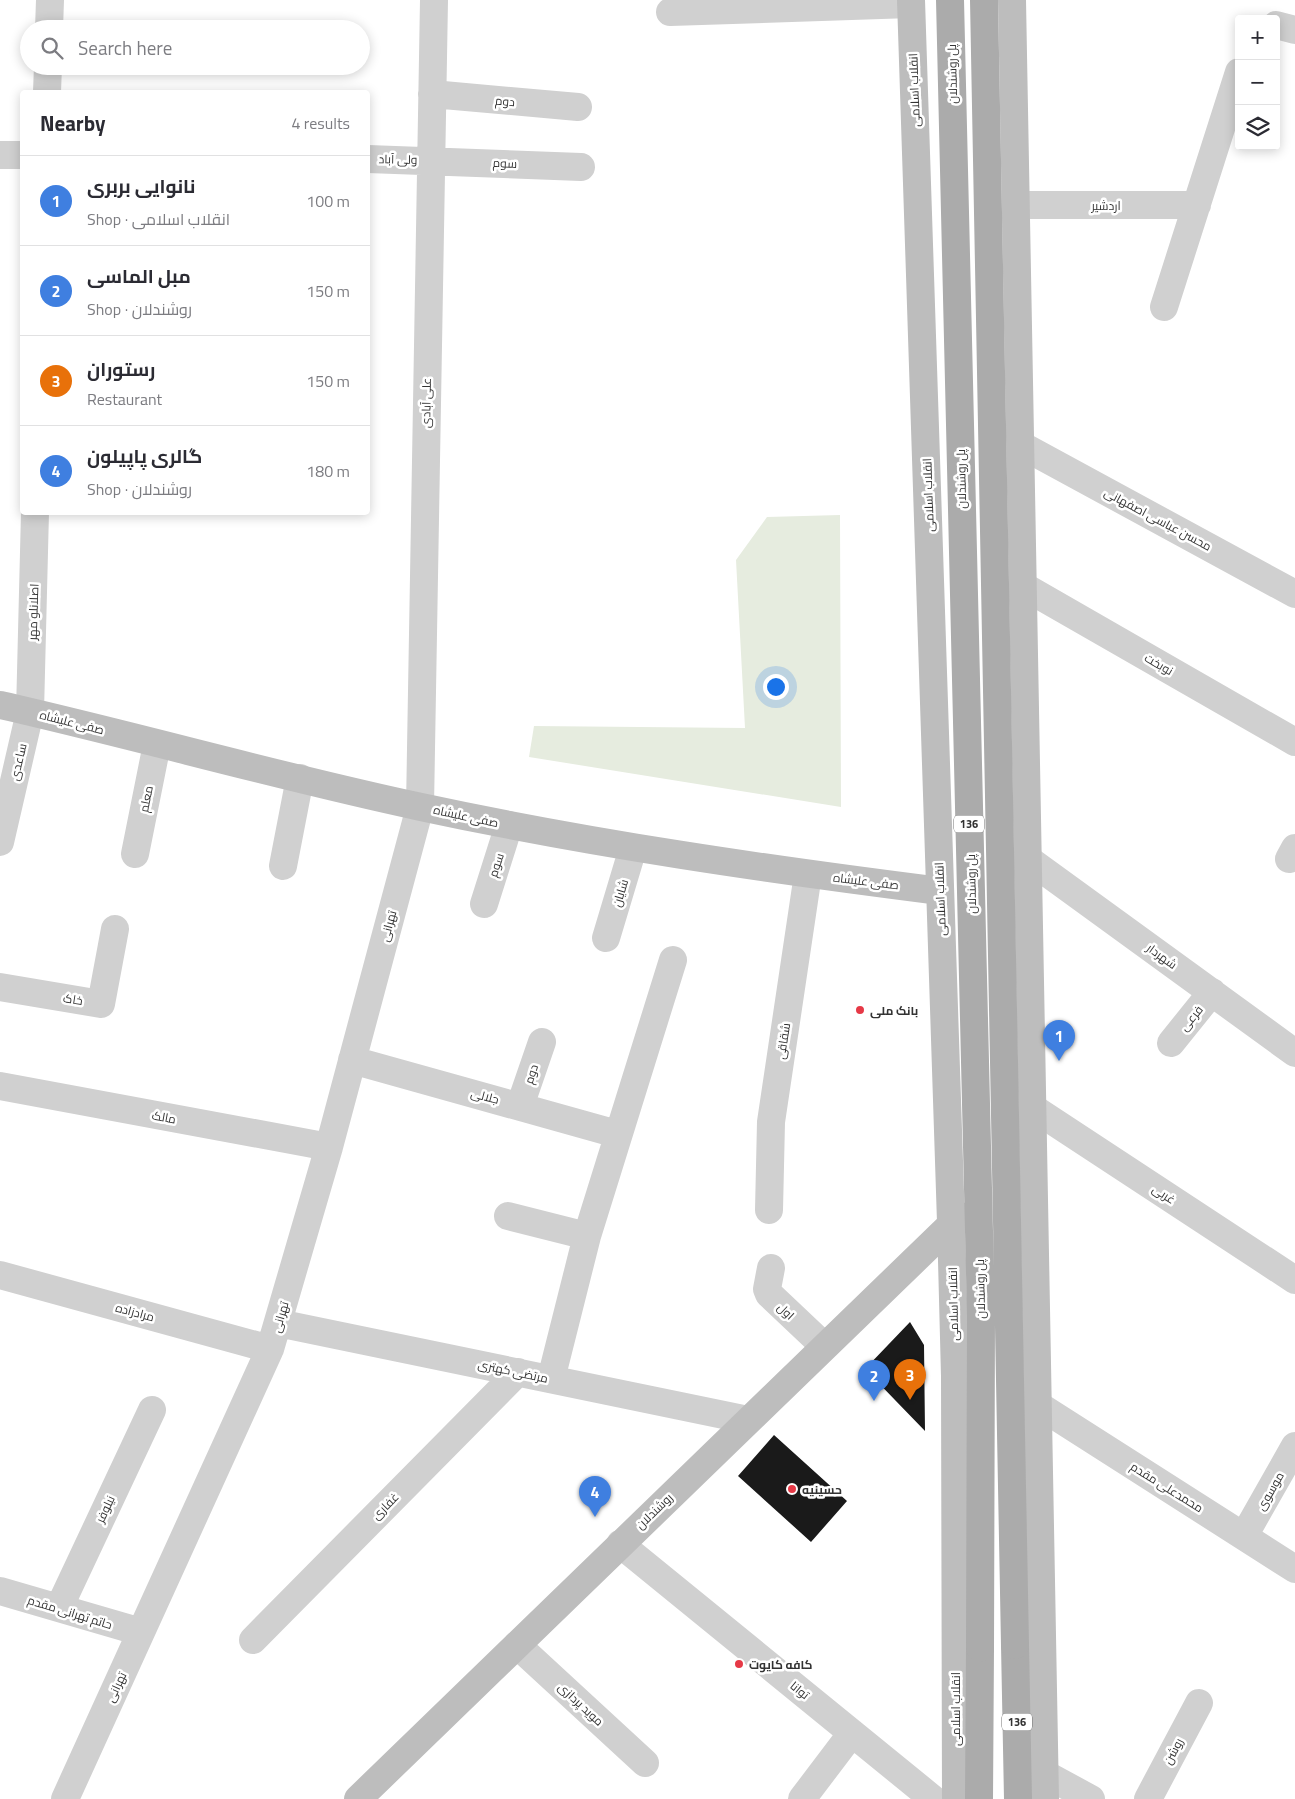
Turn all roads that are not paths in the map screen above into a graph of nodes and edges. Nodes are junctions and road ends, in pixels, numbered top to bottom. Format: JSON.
{"nodes":[{"id":1,"x":50,"y":0,"type":"edge"},
{"id":2,"x":434,"y":0,"type":"edge"},
{"id":3,"x":950,"y":0,"type":"edge"},
{"id":4,"x":984,"y":0,"type":"edge"},
{"id":5,"x":1012,"y":0,"type":"edge"},
{"id":6,"x":911,"y":2,"type":"edge"},
{"id":7,"x":670,"y":12,"type":"dead end"},
{"id":8,"x":49,"y":20,"type":"edge"},
{"id":9,"x":1280,"y":26,"type":"edge"},
{"id":10,"x":1295,"y":30,"type":"edge"},
{"id":11,"x":48,"y":75,"type":"edge"},
{"id":12,"x":1235,"y":85,"type":"edge"},
{"id":13,"x":47,"y":90,"type":"edge"},
{"id":14,"x":432,"y":94,"type":"junction"},
{"id":15,"x":578,"y":107,"type":"dead end"},
{"id":16,"x":0,"y":155,"type":"edge"},
{"id":17,"x":20,"y":155,"type":"edge"},
{"id":18,"x":370,"y":159,"type":"edge"},
{"id":19,"x":429,"y":160,"type":"junction"},
{"id":20,"x":580,"y":167,"type":"dead end"},
{"id":21,"x":1197,"y":204,"type":"junction"},
{"id":22,"x":1016,"y":205,"type":"junction"},
{"id":23,"x":1164,"y":307,"type":"dead end"},
{"id":24,"x":1020,"y":445,"type":"junction"},
{"id":25,"x":35,"y":515,"type":"edge"},
{"id":26,"x":1023,"y":586,"type":"junction"},
{"id":27,"x":1295,"y":594,"type":"edge"},
{"id":28,"x":0,"y":705,"type":"edge"},
{"id":29,"x":30,"y":712,"type":"junction"},
{"id":30,"x":935,"y":715,"type":"junction"},
{"id":31,"x":1026,"y":716,"type":"junction"},
{"id":32,"x":1295,"y":742,"type":"edge"},
{"id":33,"x":157,"y":744,"type":"junction"},
{"id":34,"x":300,"y":778,"type":"junction"},
{"id":35,"x":420,"y":807,"type":"junction"},
{"id":36,"x":509,"y":825,"type":"junction"},
{"id":37,"x":0,"y":842,"type":"edge"},
{"id":38,"x":633,"y":848,"type":"junction"},
{"id":39,"x":135,"y":854,"type":"dead end"},
{"id":40,"x":1028,"y":860,"type":"junction"},
{"id":41,"x":282,"y":866,"type":"dead end"},
{"id":42,"x":808,"y":874,"type":"junction"},
{"id":43,"x":940,"y":891,"type":"junction"},
{"id":44,"x":484,"y":904,"type":"dead end"},
{"id":45,"x":115,"y":929,"type":"dead end"},
{"id":46,"x":606,"y":938,"type":"dead end"},
{"id":47,"x":673,"y":960,"type":"dead end"},
{"id":48,"x":0,"y":988,"type":"edge"},
{"id":49,"x":1212,"y":992,"type":"junction"},
{"id":50,"x":542,"y":1042,"type":"dead end"},
{"id":51,"x":1171,"y":1044,"type":"dead end"},
{"id":52,"x":1295,"y":1053,"type":"edge"},
{"id":53,"x":352,"y":1060,"type":"junction"},
{"id":54,"x":0,"y":1086,"type":"edge"},
{"id":55,"x":520,"y":1106,"type":"junction"},
{"id":56,"x":947,"y":1106,"type":"junction"},
{"id":57,"x":1032,"y":1111,"type":"junction"},
{"id":58,"x":617,"y":1134,"type":"junction"},
{"id":59,"x":329,"y":1147,"type":"junction"},
{"id":60,"x":1032,"y":1162,"type":"junction"},
{"id":61,"x":769,"y":1210,"type":"dead end"},
{"id":62,"x":508,"y":1216,"type":"dead end"},
{"id":63,"x":951,"y":1222,"type":"junction"},
{"id":64,"x":587,"y":1236,"type":"junction"},
{"id":65,"x":771,"y":1268,"type":"dead end"},
{"id":66,"x":0,"y":1275,"type":"edge"},
{"id":67,"x":1295,"y":1280,"type":"edge"},
{"id":68,"x":278,"y":1322,"type":"junction"},
{"id":69,"x":824,"y":1346,"type":"junction"},
{"id":70,"x":270,"y":1350,"type":"junction"},
{"id":71,"x":1037,"y":1369,"type":"junction"},
{"id":72,"x":518,"y":1372,"type":"junction"},
{"id":73,"x":955,"y":1376,"type":"junction"},
{"id":74,"x":551,"y":1378,"type":"junction"},
{"id":75,"x":1038,"y":1405,"type":"junction"},
{"id":76,"x":152,"y":1410,"type":"dead end"},
{"id":77,"x":748,"y":1420,"type":"junction"},
{"id":78,"x":1295,"y":1446,"type":"edge"},
{"id":79,"x":1244,"y":1536,"type":"junction"},
{"id":80,"x":620,"y":1544,"type":"junction"},
{"id":81,"x":1295,"y":1569,"type":"edge"},
{"id":82,"x":0,"y":1590,"type":"edge"},
{"id":83,"x":59,"y":1608,"type":"junction"},
{"id":84,"x":141,"y":1632,"type":"junction"},
{"id":85,"x":253,"y":1640,"type":"dead end"},
{"id":86,"x":517,"y":1645,"type":"junction"},
{"id":87,"x":980,"y":1648,"type":"joint"},
{"id":88,"x":1199,"y":1703,"type":"dead end"},
{"id":89,"x":852,"y":1733,"type":"junction"},
{"id":90,"x":645,"y":1763,"type":"dead end"},
{"id":91,"x":1045,"y":1786,"type":"edge"},
{"id":92,"x":65,"y":1799,"type":"edge"},
{"id":93,"x":358,"y":1799,"type":"edge"},
{"id":94,"x":802,"y":1799,"type":"edge"},
{"id":95,"x":933,"y":1799,"type":"edge"},
{"id":96,"x":956,"y":1799,"type":"edge"},
{"id":97,"x":979,"y":1799,"type":"edge"},
{"id":98,"x":1018,"y":1799,"type":"edge"},
{"id":99,"x":1091,"y":1799,"type":"edge"},
{"id":100,"x":1148,"y":1799,"type":"edge"}],
"edges":[{"from":1,"to":8,"type":"street"},
{"from":2,"to":14,"type":"street","name":"علی آبادی"},
{"from":3,"to":87,"type":"main road","name":"پل روشندلان","number":"136","bridge":true},
{"from":4,"to":98,"type":"main road","number":"136","bridge":true},
{"from":5,"to":22,"type":"main road"},
{"from":6,"to":7,"type":"street"},
{"from":6,"to":30,"type":"main road","name":"انقلاب اسلامی"},
{"from":9,"to":10,"type":"street"},
{"from":11,"to":13,"type":"street"},
{"from":12,"to":21,"type":"street"},
{"from":14,"to":15,"type":"street","name":"دوم"},
{"from":14,"to":19,"type":"street","name":"علی آبادی"},
{"from":16,"to":17,"type":"street"},
{"from":18,"to":19,"type":"street","name":"ولی آباد"},
{"from":19,"to":20,"type":"street","name":"سوم"},
{"from":19,"to":35,"type":"street","name":"علی آبادی"},
{"from":21,"to":22,"type":"street","name":"اردشیر"},
{"from":21,"to":23,"type":"street"},
{"from":22,"to":24,"type":"main road"},
{"from":24,"to":26,"type":"main road"},
{"from":24,"to":27,"type":"street","name":"محسن عباسی اصفهانی"},
{"from":25,"to":29,"type":"street","name":"اصلانلو مهر"},
{"from":26,"to":31,"type":"main road"},
{"from":26,"to":32,"type":"street","name":"نوبخت"},
{"from":28,"to":29,"type":"main road","name":"صفی علیشاه"},
{"from":29,"to":33,"type":"main road","name":"صفی علیشاه"},
{"from":29,"to":37,"type":"street","name":"ساعدی"},
{"from":30,"to":31,"type":"main road"},
{"from":30,"to":43,"type":"main road","name":"انقلاب اسلامی"},
{"from":31,"to":40,"type":"main road"},
{"from":33,"to":34,"type":"main road","name":"صفی علیشاه"},
{"from":33,"to":39,"type":"street","name":"معلم"},
{"from":34,"to":35,"type":"main road","name":"صفی علیشاه"},
{"from":34,"to":41,"type":"street"},
{"from":35,"to":36,"type":"main road","name":"صفی علیشاه"},
{"from":35,"to":53,"type":"street","name":"تهرانی"},
{"from":36,"to":38,"type":"main road","name":"صفی علیشاه"},
{"from":36,"to":44,"type":"street","name":"سوم"},
{"from":38,"to":42,"type":"main road","name":"صفی علیشاه"},
{"from":38,"to":46,"type":"street","name":"شایان"},
{"from":40,"to":49,"type":"street","name":"شهردار"},
{"from":40,"to":57,"type":"main road"},
{"from":42,"to":43,"type":"main road","name":"صفی علیشاه"},
{"from":42,"to":61,"type":"street","name":"شقاقی"},
{"from":43,"to":56,"type":"main road","name":"انقلاب اسلامی"},
{"from":45,"to":48,"type":"street","name":"خاک"},
{"from":47,"to":58,"type":"street"},
{"from":49,"to":51,"type":"street","name":"فرعی"},
{"from":49,"to":52,"type":"street","name":"شهردار"},
{"from":50,"to":55,"type":"street","name":"دوم"},
{"from":53,"to":55,"type":"street","name":"جلالی"},
{"from":53,"to":59,"type":"street","name":"تهرانی"},
{"from":54,"to":59,"type":"street","name":"مالک"},
{"from":55,"to":58,"type":"street","name":"جلالی"},
{"from":56,"to":57,"type":"main road"},
{"from":56,"to":63,"type":"main road","name":"انقلاب اسلامی"},
{"from":57,"to":60,"type":"main road"},
{"from":57,"to":67,"type":"street","name":"غربی"},
{"from":58,"to":64,"type":"street"},
{"from":59,"to":68,"type":"street","name":"تهرانی"},
{"from":60,"to":63,"type":"main road","name":"روشندلان"},
{"from":60,"to":71,"type":"main road"},
{"from":62,"to":64,"type":"street"},
{"from":63,"to":69,"type":"main road","name":"روشندلان"},
{"from":63,"to":73,"type":"main road","name":"انقلاب اسلامی"},
{"from":64,"to":74,"type":"street"},
{"from":65,"to":69,"type":"street","name":"اول"},
{"from":66,"to":70,"type":"street","name":"مرادزاده"},
{"from":68,"to":70,"type":"street","name":"تهرانی"},
{"from":68,"to":72,"type":"street","name":"مرتضی کهتری"},
{"from":69,"to":77,"type":"main road","name":"روشندلان"},
{"from":70,"to":84,"type":"street","name":"تهرانی"},
{"from":71,"to":73,"type":"main road"},
{"from":71,"to":75,"type":"main road"},
{"from":72,"to":74,"type":"street","name":"مرتضی کهتری"},
{"from":72,"to":85,"type":"street","name":"غفاری"},
{"from":73,"to":96,"type":"main road","name":"انقلاب اسلامی"},
{"from":74,"to":77,"type":"street","name":"مرتضی کهتری"},
{"from":75,"to":79,"type":"street","name":"محمدعلی مقدم"},
{"from":75,"to":91,"type":"main road"},
{"from":76,"to":83,"type":"street","name":"نیلوفر"},
{"from":77,"to":80,"type":"main road","name":"روشندلان"},
{"from":78,"to":79,"type":"street","name":"موسوی"},
{"from":79,"to":81,"type":"street","name":"محمدعلی مقدم"},
{"from":80,"to":86,"type":"main road","name":"روشندلان"},
{"from":80,"to":89,"type":"street","name":"توانا"},
{"from":82,"to":83,"type":"street","name":"حاتم تهرانی مقدم"},
{"from":83,"to":84,"type":"street","name":"حاتم تهرانی مقدم"},
{"from":84,"to":92,"type":"street","name":"تهرانی"},
{"from":86,"to":90,"type":"street","name":"موید پردازی"},
{"from":86,"to":93,"type":"main road","name":"روشندلان"},
{"from":87,"to":97,"type":"main road","name":"انقلاب اسلامی","number":"136"},
{"from":88,"to":100,"type":"street","name":"روشن"},
{"from":89,"to":94,"type":"street"},
{"from":89,"to":95,"type":"street","name":"توانا"},
{"from":91,"to":99,"type":"street"}]}
